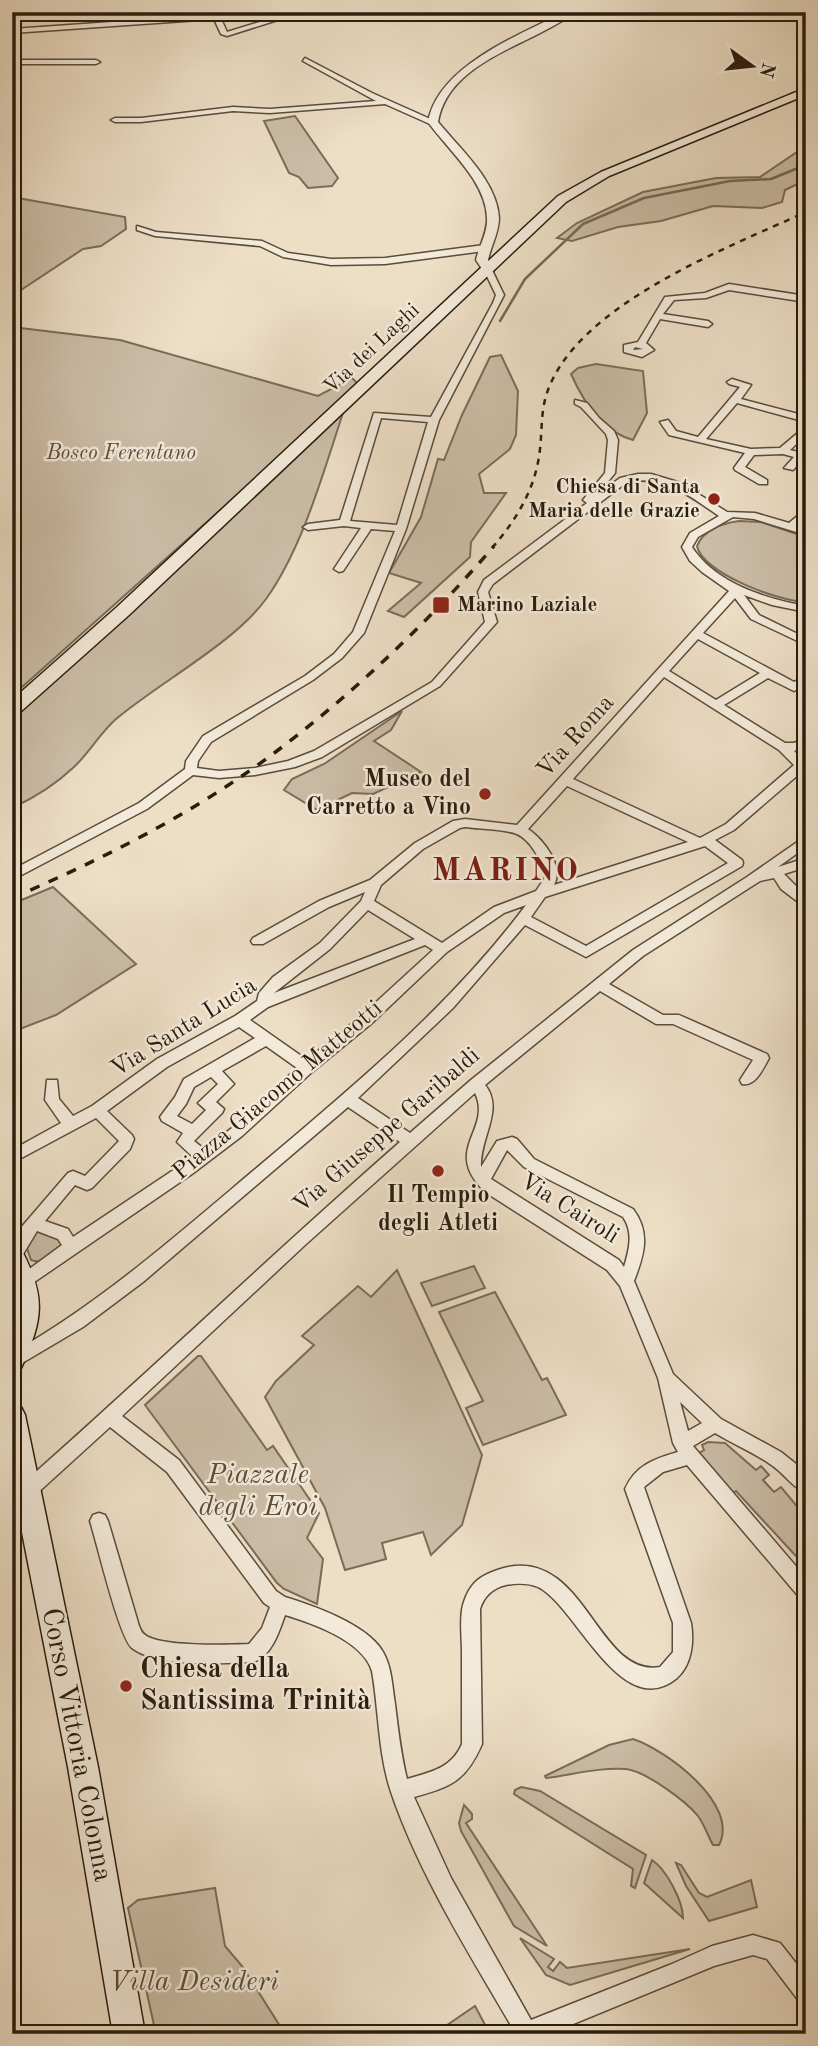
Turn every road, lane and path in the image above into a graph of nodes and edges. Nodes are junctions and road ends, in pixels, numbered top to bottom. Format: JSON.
{"nodes":[{"id":1,"x":300,"y":12,"type":"edge"},
{"id":2,"x":570,"y":12,"type":"edge"},
{"id":3,"x":216,"y":15,"type":"edge"},
{"id":4,"x":12,"y":31,"type":"edge"},
{"id":5,"x":305,"y":60,"type":"dead end"},
{"id":6,"x":12,"y":62,"type":"edge"},
{"id":7,"x":96,"y":62,"type":"dead end"},
{"id":8,"x":806,"y":91,"type":"edge"},
{"id":9,"x":385,"y":102,"type":"junction"},
{"id":10,"x":115,"y":120,"type":"dead end"},
{"id":11,"x":433,"y":122,"type":"junction"},
{"id":12,"x":140,"y":228,"type":"dead end"},
{"id":13,"x":484,"y":248,"type":"junction"},
{"id":14,"x":488,"y":271,"type":"junction"},
{"id":15,"x":806,"y":299,"type":"edge"},
{"id":16,"x":658,"y":316,"type":"junction"},
{"id":17,"x":708,"y":324,"type":"dead end"},
{"id":18,"x":641,"y":344,"type":"dead end"},
{"id":19,"x":732,"y":382,"type":"dead end"},
{"id":20,"x":735,"y":400,"type":"junction"},
{"id":21,"x":578,"y":402,"type":"dead end"},
{"id":22,"x":806,"y":419,"type":"edge"},
{"id":23,"x":434,"y":420,"type":"junction"},
{"id":24,"x":665,"y":422,"type":"dead end"},
{"id":25,"x":806,"y":429,"type":"edge"},
{"id":26,"x":700,"y":440,"type":"junction"},
{"id":27,"x":783,"y":451,"type":"junction"},
{"id":28,"x":751,"y":452,"type":"junction"},
{"id":29,"x":803,"y":456,"type":"edge"},
{"id":30,"x":789,"y":468,"type":"dead end"},
{"id":31,"x":763,"y":482,"type":"dead end"},
{"id":32,"x":587,"y":507,"type":"junction"},
{"id":33,"x":806,"y":512,"type":"edge"},
{"id":34,"x":726,"y":516,"type":"junction"},
{"id":35,"x":344,"y":523,"type":"junction"},
{"id":36,"x":369,"y":524,"type":"junction"},
{"id":37,"x":792,"y":525,"type":"junction"},
{"id":38,"x":308,"y":527,"type":"dead end"},
{"id":39,"x":401,"y":529,"type":"junction"},
{"id":40,"x":806,"y":530,"type":"edge"},
{"id":41,"x":338,"y":569,"type":"dead end"},
{"id":42,"x":732,"y":587,"type":"junction"},
{"id":43,"x":751,"y":592,"type":"junction"},
{"id":44,"x":771,"y":601,"type":"junction"},
{"id":45,"x":742,"y":603,"type":"junction"},
{"id":46,"x":806,"y":609,"type":"edge"},
{"id":47,"x":806,"y":619,"type":"edge"},
{"id":48,"x":696,"y":634,"type":"junction"},
{"id":49,"x":806,"y":642,"type":"edge"},
{"id":50,"x":663,"y":672,"type":"junction"},
{"id":51,"x":768,"y":673,"type":"junction"},
{"id":52,"x":806,"y":679,"type":"edge"},
{"id":53,"x":716,"y":705,"type":"junction"},
{"id":54,"x":12,"y":710,"type":"edge"},
{"id":55,"x":806,"y":742,"type":"edge"},
{"id":56,"x":783,"y":747,"type":"junction"},
{"id":57,"x":803,"y":763,"type":"edge"},
{"id":58,"x":191,"y":771,"type":"junction"},
{"id":59,"x":565,"y":780,"type":"junction"},
{"id":60,"x":520,"y":830,"type":"junction"},
{"id":61,"x":806,"y":840,"type":"edge"},
{"id":62,"x":703,"y":842,"type":"junction"},
{"id":63,"x":806,"y":862,"type":"edge"},
{"id":64,"x":776,"y":872,"type":"junction"},
{"id":65,"x":12,"y":876,"type":"edge"},
{"id":66,"x":551,"y":876,"type":"junction"},
{"id":67,"x":752,"y":880,"type":"junction"},
{"id":68,"x":375,"y":883,"type":"junction"},
{"id":69,"x":564,"y":886,"type":"junction"},
{"id":70,"x":541,"y":894,"type":"junction"},
{"id":71,"x":368,"y":903,"type":"junction"},
{"id":72,"x":806,"y":903,"type":"edge"},
{"id":73,"x":524,"y":919,"type":"junction"},
{"id":74,"x":427,"y":939,"type":"junction"},
{"id":75,"x":258,"y":941,"type":"dead end"},
{"id":76,"x":442,"y":949,"type":"junction"},
{"id":77,"x":600,"y":985,"type":"junction"},
{"id":78,"x":263,"y":1003,"type":"junction"},
{"id":79,"x":240,"y":1020,"type":"junction"},
{"id":80,"x":266,"y":1039,"type":"junction"},
{"id":81,"x":307,"y":1068,"type":"junction"},
{"id":82,"x":212,"y":1070,"type":"junction"},
{"id":83,"x":747,"y":1080,"type":"dead end"},
{"id":84,"x":52,"y":1084,"type":"dead end"},
{"id":85,"x":476,"y":1084,"type":"junction"},
{"id":86,"x":348,"y":1099,"type":"junction"},
{"id":87,"x":97,"y":1110,"type":"junction"},
{"id":88,"x":71,"y":1125,"type":"junction"},
{"id":89,"x":195,"y":1133,"type":"junction"},
{"id":90,"x":410,"y":1141,"type":"junction"},
{"id":91,"x":12,"y":1157,"type":"edge"},
{"id":92,"x":204,"y":1157,"type":"junction"},
{"id":93,"x":482,"y":1180,"type":"junction"},
{"id":94,"x":35,"y":1223,"type":"junction"},
{"id":95,"x":14,"y":1246,"type":"edge"},
{"id":96,"x":71,"y":1247,"type":"junction"},
{"id":97,"x":27,"y":1280,"type":"junction"},
{"id":98,"x":626,"y":1282,"type":"junction"},
{"id":99,"x":12,"y":1361,"type":"edge"},
{"id":100,"x":667,"y":1378,"type":"junction"},
{"id":101,"x":12,"y":1415,"type":"edge"},
{"id":102,"x":114,"y":1420,"type":"junction"},
{"id":103,"x":715,"y":1424,"type":"junction"},
{"id":104,"x":686,"y":1449,"type":"junction"},
{"id":105,"x":803,"y":1479,"type":"edge"},
{"id":106,"x":26,"y":1492,"type":"junction"},
{"id":107,"x":99,"y":1521,"type":"dead end"},
{"id":108,"x":806,"y":1592,"type":"edge"},
{"id":109,"x":279,"y":1604,"type":"junction"},
{"id":110,"x":401,"y":1791,"type":"junction"},
{"id":111,"x":806,"y":1994,"type":"edge"},
{"id":112,"x":528,"y":2033,"type":"edge"},
{"id":113,"x":129,"y":2034,"type":"edge"}],
"edges":[{"from":1,"to":3,"type":"street"},
{"from":2,"to":11,"type":"street"},
{"from":3,"to":4,"type":"street"},
{"from":5,"to":9,"type":"street"},
{"from":6,"to":7,"type":"street"},
{"from":8,"to":14,"type":"main road","name":"Via dei Laghi"},
{"from":9,"to":10,"type":"street"},
{"from":9,"to":11,"type":"street"},
{"from":11,"to":13,"type":"street"},
{"from":12,"to":13,"type":"street"},
{"from":13,"to":14,"type":"street"},
{"from":14,"to":23,"type":"street"},
{"from":14,"to":54,"type":"main road","name":"Via dei Laghi"},
{"from":15,"to":16,"type":"street"},
{"from":16,"to":17,"type":"street"},
{"from":16,"to":18,"type":"street"},
{"from":19,"to":20,"type":"street"},
{"from":20,"to":22,"type":"street"},
{"from":20,"to":26,"type":"street"},
{"from":21,"to":32,"type":"street"},
{"from":23,"to":35,"type":"street"},
{"from":23,"to":39,"type":"street"},
{"from":24,"to":26,"type":"street"},
{"from":25,"to":27,"type":"street"},
{"from":26,"to":28,"type":"street"},
{"from":27,"to":28,"type":"street"},
{"from":27,"to":29,"type":"street"},
{"from":28,"to":31,"type":"street"},
{"from":29,"to":30,"type":"street"},
{"from":32,"to":34,"type":"street"},
{"from":32,"to":58,"type":"street"},
{"from":33,"to":37,"type":"street"},
{"from":34,"to":37,"type":"street"},
{"from":34,"to":42,"type":"street"},
{"from":35,"to":36,"type":"street"},
{"from":35,"to":38,"type":"street"},
{"from":36,"to":39,"type":"street"},
{"from":36,"to":41,"type":"street"},
{"from":37,"to":40,"type":"street"},
{"from":39,"to":58,"type":"street"},
{"from":42,"to":43,"type":"street"},
{"from":42,"to":45,"type":"street"},
{"from":42,"to":48,"type":"street","name":"Via Roma"},
{"from":43,"to":44,"type":"street"},
{"from":43,"to":45,"type":"street"},
{"from":44,"to":46,"type":"street"},
{"from":44,"to":47,"type":"street"},
{"from":45,"to":49,"type":"street"},
{"from":48,"to":50,"type":"street","name":"Via Roma"},
{"from":48,"to":51,"type":"street"},
{"from":50,"to":53,"type":"street"},
{"from":50,"to":59,"type":"street","name":"Via Roma"},
{"from":51,"to":52,"type":"street"},
{"from":51,"to":53,"type":"street"},
{"from":53,"to":56,"type":"street"},
{"from":55,"to":56,"type":"street"},
{"from":56,"to":57,"type":"street"},
{"from":57,"to":62,"type":"street","name":"Piazza Giacomo Matteotti"},
{"from":58,"to":65,"type":"street"},
{"from":59,"to":60,"type":"street","name":"Via Roma"},
{"from":59,"to":62,"type":"street"},
{"from":60,"to":66,"type":"street"},
{"from":60,"to":68,"type":"street"},
{"from":61,"to":67,"type":"street","name":"Via Giuseppe Garibaldi"},
{"from":62,"to":69,"type":"street","name":"Piazza Giacomo Matteotti"},
{"from":62,"to":73,"type":"street"},
{"from":63,"to":64,"type":"street"},
{"from":64,"to":67,"type":"street"},
{"from":64,"to":72,"type":"street"},
{"from":66,"to":69,"type":"street"},
{"from":66,"to":70,"type":"street"},
{"from":67,"to":77,"type":"street","name":"Via Giuseppe Garibaldi"},
{"from":68,"to":71,"type":"street"},
{"from":68,"to":75,"type":"street"},
{"from":69,"to":70,"type":"street","name":"Piazza Giacomo Matteotti"},
{"from":70,"to":73,"type":"street"},
{"from":70,"to":76,"type":"street","name":"Piazza Giacomo Matteotti"},
{"from":71,"to":74,"type":"street"},
{"from":71,"to":78,"type":"street"},
{"from":73,"to":86,"type":"street"},
{"from":74,"to":76,"type":"street"},
{"from":74,"to":78,"type":"street","name":"Via Santa Lucia"},
{"from":76,"to":81,"type":"street","name":"Piazza Giacomo Matteotti"},
{"from":77,"to":83,"type":"street"},
{"from":77,"to":85,"type":"street","name":"Via Giuseppe Garibaldi"},
{"from":78,"to":79,"type":"street","name":"Via Santa Lucia"},
{"from":79,"to":80,"type":"street"},
{"from":79,"to":87,"type":"street","name":"Via Santa Lucia"},
{"from":80,"to":81,"type":"street"},
{"from":80,"to":82,"type":"street"},
{"from":81,"to":92,"type":"street","name":"Piazza Giacomo Matteotti"},
{"from":82,"to":89,"type":"street"},
{"from":82,"to":89,"type":"street"},
{"from":84,"to":88,"type":"street"},
{"from":85,"to":90,"type":"street","name":"Via Giuseppe Garibaldi"},
{"from":85,"to":93,"type":"street","name":"Via Cairoli"},
{"from":86,"to":90,"type":"street"},
{"from":86,"to":99,"type":"street"},
{"from":87,"to":88,"type":"street","name":"Via Santa Lucia"},
{"from":87,"to":94,"type":"street"},
{"from":88,"to":91,"type":"street","name":"Via Santa Lucia"},
{"from":89,"to":92,"type":"street"},
{"from":90,"to":102,"type":"street","name":"Via Giuseppe Garibaldi"},
{"from":92,"to":96,"type":"street","name":"Piazza Giacomo Matteotti"},
{"from":93,"to":98,"type":"street","name":"Via Cairoli"},
{"from":93,"to":98,"type":"street"},
{"from":94,"to":95,"type":"street"},
{"from":94,"to":96,"type":"street"},
{"from":95,"to":97,"type":"main road"},
{"from":96,"to":97,"type":"street","name":"Piazza Giacomo Matteotti"},
{"from":97,"to":99,"type":"main road"},
{"from":98,"to":100,"type":"street","name":"Via Cairoli"},
{"from":100,"to":103,"type":"street","name":"Via Cairoli"},
{"from":100,"to":104,"type":"street","name":"Via Cairoli"},
{"from":101,"to":106,"type":"main road","name":"Corso Vittoria Colonna"},
{"from":102,"to":106,"type":"street","name":"Via Giuseppe Garibaldi"},
{"from":102,"to":109,"type":"street"},
{"from":103,"to":104,"type":"street"},
{"from":103,"to":105,"type":"street","name":"Via Cairoli"},
{"from":104,"to":108,"type":"street"},
{"from":104,"to":110,"type":"street"},
{"from":106,"to":113,"type":"main road","name":"Corso Vittoria Colonna"},
{"from":107,"to":109,"type":"street"},
{"from":109,"to":110,"type":"street"},
{"from":110,"to":112,"type":"street"},
{"from":111,"to":112,"type":"street"}]}
